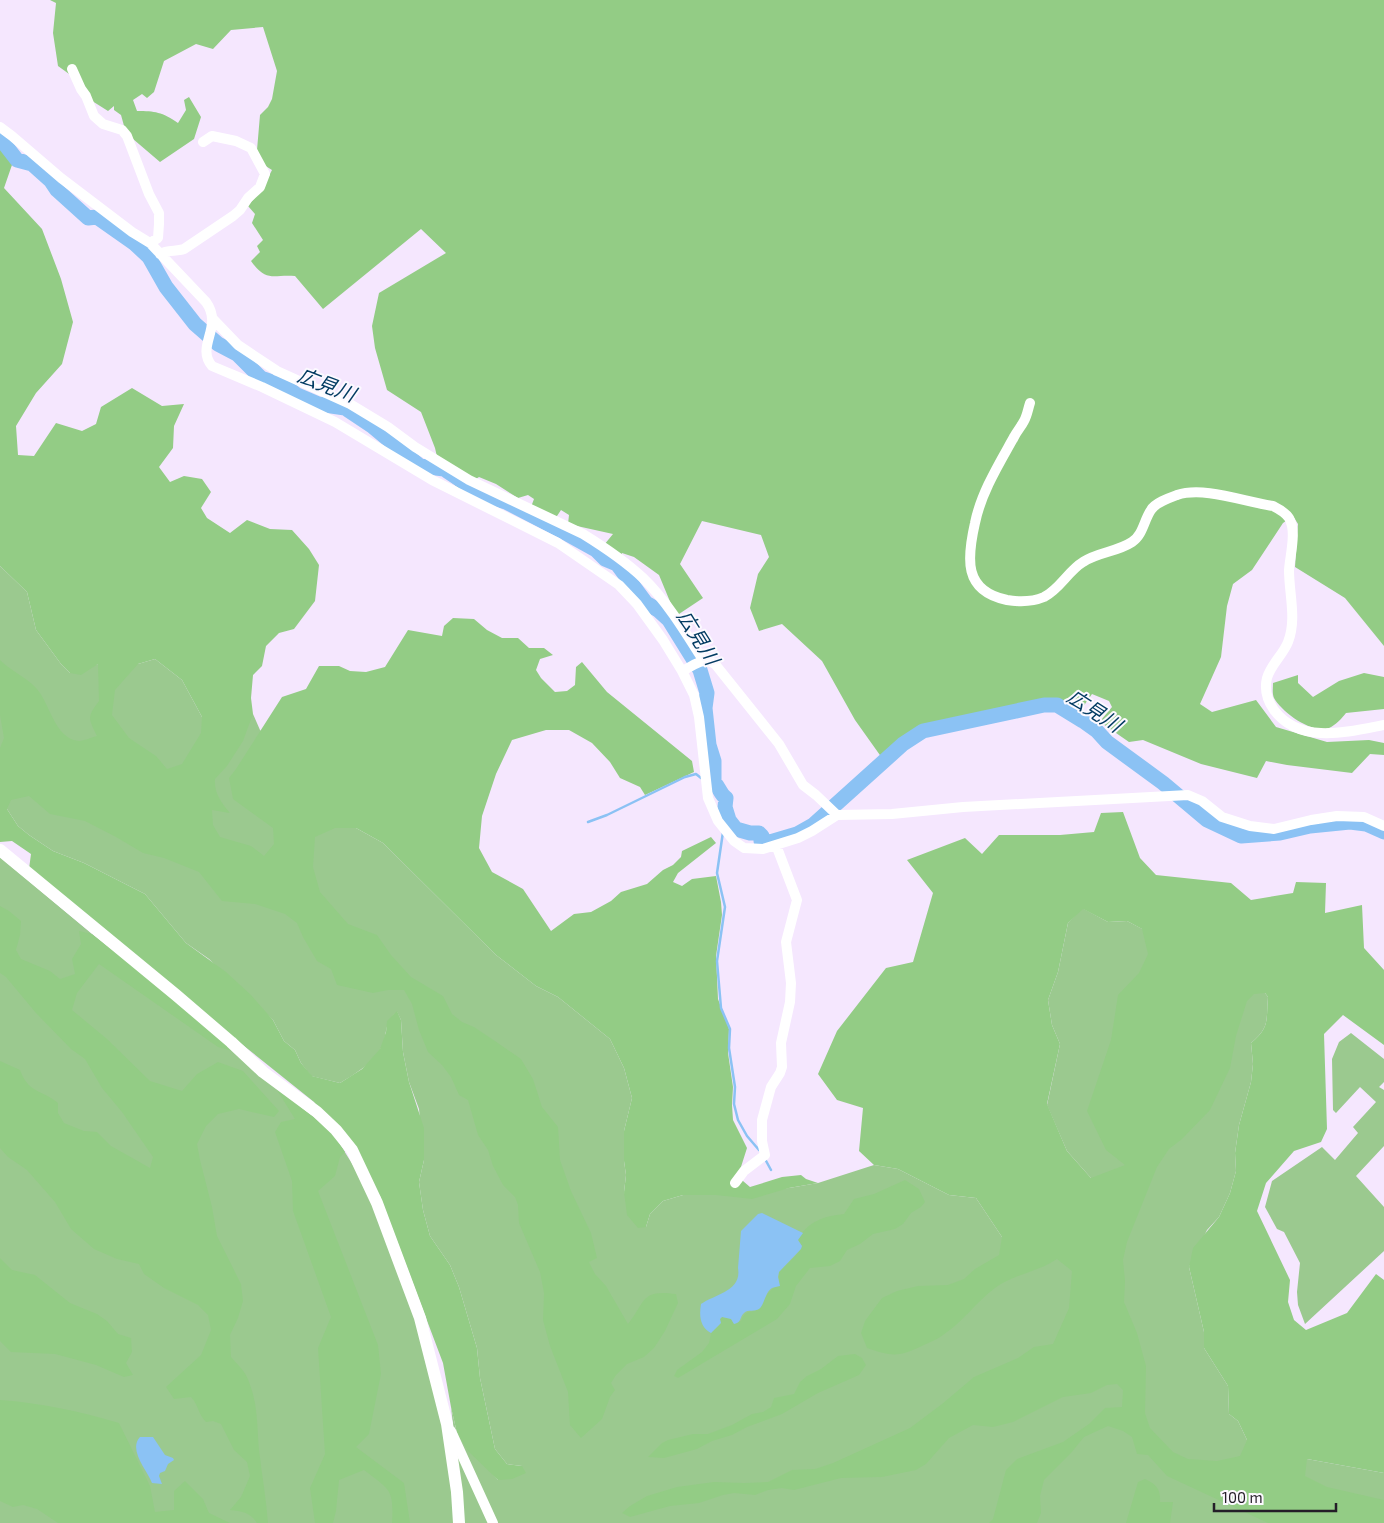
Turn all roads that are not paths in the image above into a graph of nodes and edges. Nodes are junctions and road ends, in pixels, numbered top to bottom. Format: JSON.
{"nodes":[{"id":1,"x":72,"y":69,"type":"dead end"},
{"id":2,"x":0,"y":128,"type":"edge"},
{"id":3,"x":203,"y":142,"type":"dead end"},
{"id":4,"x":150,"y":243,"type":"junction"},
{"id":5,"x":160,"y":254,"type":"junction"},
{"id":6,"x":213,"y":322,"type":"junction"},
{"id":7,"x":1030,"y":403,"type":"dead end"},
{"id":8,"x":701,"y":661,"type":"junction"},
{"id":9,"x":684,"y":670,"type":"junction"},
{"id":10,"x":1384,"y":725,"type":"edge"},
{"id":11,"x":835,"y":814,"type":"junction"},
{"id":12,"x":1384,"y":826,"type":"edge"},
{"id":13,"x":776,"y":845,"type":"junction"},
{"id":14,"x":0,"y":850,"type":"edge"},
{"id":15,"x":735,"y":1183,"type":"dead end"},
{"id":16,"x":447,"y":1424,"type":"junction"},
{"id":17,"x":459,"y":1523,"type":"edge"},
{"id":18,"x":493,"y":1523,"type":"edge"}],
"edges":[{"from":1,"to":4,"type":"street"},
{"from":2,"to":4,"type":"street"},
{"from":3,"to":5,"type":"street"},
{"from":4,"to":5,"type":"street"},
{"from":5,"to":6,"type":"street"},
{"from":6,"to":8,"type":"street"},
{"from":6,"to":9,"type":"street"},
{"from":7,"to":10,"type":"street"},
{"from":8,"to":9,"type":"street"},
{"from":8,"to":11,"type":"street"},
{"from":9,"to":13,"type":"street"},
{"from":11,"to":12,"type":"street"},
{"from":11,"to":13,"type":"street"},
{"from":13,"to":15,"type":"street"},
{"from":14,"to":16,"type":"street"},
{"from":16,"to":17,"type":"street"},
{"from":16,"to":18,"type":"street"}]}
